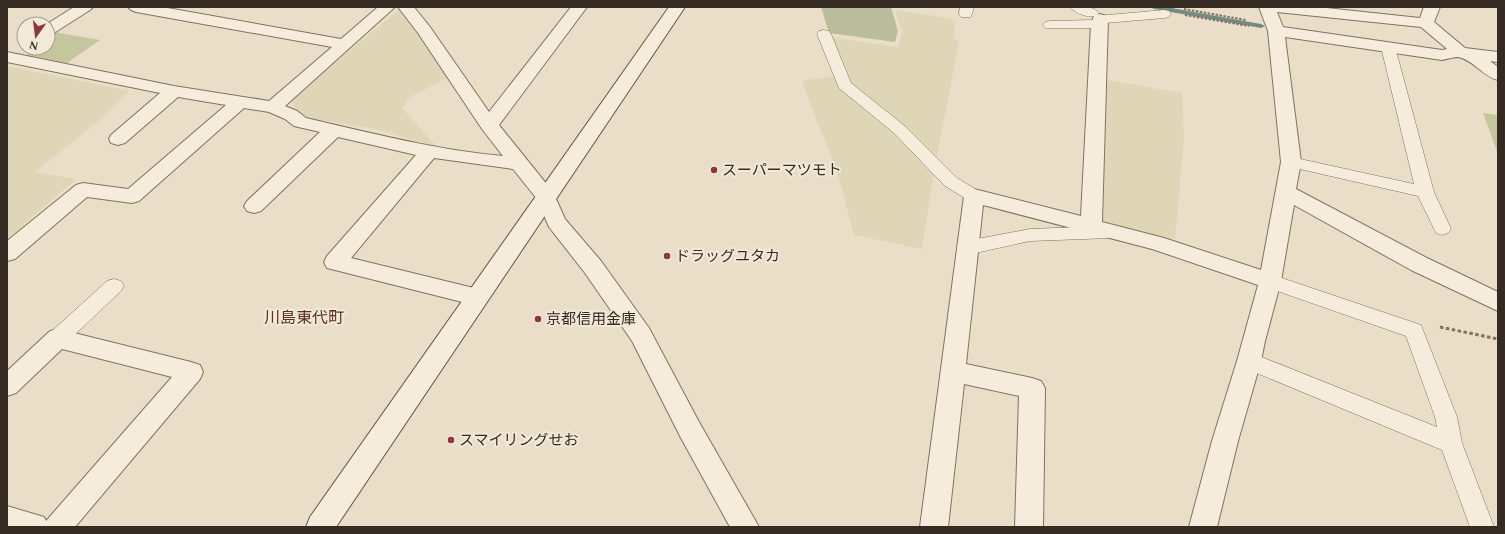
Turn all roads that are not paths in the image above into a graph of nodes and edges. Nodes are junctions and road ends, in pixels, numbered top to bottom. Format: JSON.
{"nodes":[{"id":1,"x":85,"y":7,"type":"edge"},
{"id":2,"x":136,"y":7,"type":"edge"},
{"id":3,"x":387,"y":7,"type":"edge"},
{"id":4,"x":406,"y":7,"type":"edge"},
{"id":5,"x":579,"y":7,"type":"edge"},
{"id":6,"x":677,"y":7,"type":"edge"},
{"id":7,"x":1077,"y":7,"type":"edge"},
{"id":8,"x":1267,"y":7,"type":"edge"},
{"id":9,"x":1432,"y":7,"type":"edge"},
{"id":10,"x":1164,"y":14,"type":"road end"},
{"id":11,"x":1097,"y":19,"type":"junction"},
{"id":12,"x":1274,"y":21,"type":"edge"},
{"id":13,"x":1426,"y":23,"type":"junction"},
{"id":14,"x":56,"y":25,"type":"edge"},
{"id":15,"x":1050,"y":25,"type":"dead end"},
{"id":16,"x":824,"y":34,"type":"dead end"},
{"id":17,"x":343,"y":44,"type":"junction"},
{"id":18,"x":1388,"y":47,"type":"junction"},
{"id":19,"x":16,"y":51,"type":"edge"},
{"id":20,"x":1460,"y":52,"type":"junction"},
{"id":21,"x":7,"y":57,"type":"edge"},
{"id":22,"x":1498,"y":57,"type":"edge"},
{"id":23,"x":1498,"y":75,"type":"edge"},
{"id":24,"x":174,"y":91,"type":"junction"},
{"id":25,"x":240,"y":102,"type":"junction"},
{"id":26,"x":273,"y":107,"type":"junction"},
{"id":27,"x":489,"y":124,"type":"junction"},
{"id":28,"x":334,"y":130,"type":"junction"},
{"id":29,"x":118,"y":139,"type":"dead end"},
{"id":30,"x":428,"y":153,"type":"junction"},
{"id":31,"x":1290,"y":162,"type":"junction"},
{"id":32,"x":519,"y":163,"type":"junction"},
{"id":33,"x":1286,"y":190,"type":"junction"},
{"id":34,"x":1425,"y":192,"type":"junction"},
{"id":35,"x":974,"y":196,"type":"junction"},
{"id":36,"x":546,"y":197,"type":"junction"},
{"id":37,"x":254,"y":206,"type":"dead end"},
{"id":38,"x":1101,"y":229,"type":"junction"},
{"id":39,"x":1442,"y":229,"type":"dead end"},
{"id":40,"x":966,"y":248,"type":"junction"},
{"id":41,"x":7,"y":253,"type":"edge"},
{"id":42,"x":1270,"y":282,"type":"junction"},
{"id":43,"x":114,"y":286,"type":"dead end"},
{"id":44,"x":478,"y":297,"type":"junction"},
{"id":45,"x":1498,"y":302,"type":"edge"},
{"id":46,"x":58,"y":338,"type":"junction"},
{"id":47,"x":1249,"y":361,"type":"junction"},
{"id":48,"x":953,"y":372,"type":"junction"},
{"id":49,"x":7,"y":386,"type":"edge"},
{"id":50,"x":1451,"y":443,"type":"junction"},
{"id":51,"x":7,"y":519,"type":"edge"},
{"id":52,"x":34,"y":527,"type":"edge"},
{"id":53,"x":57,"y":527,"type":"edge"},
{"id":54,"x":320,"y":527,"type":"edge"},
{"id":55,"x":745,"y":527,"type":"edge"},
{"id":56,"x":934,"y":527,"type":"edge"},
{"id":57,"x":1029,"y":527,"type":"edge"},
{"id":58,"x":1203,"y":527,"type":"edge"},
{"id":59,"x":1482,"y":527,"type":"edge"}],
"edges":[{"from":1,"to":14,"type":"street"},
{"from":2,"to":17,"type":"street"},
{"from":3,"to":17,"type":"street"},
{"from":4,"to":27,"type":"street"},
{"from":5,"to":27,"type":"street"},
{"from":6,"to":36,"type":"street"},
{"from":7,"to":11,"type":"lane"},
{"from":8,"to":12,"type":"street"},
{"from":9,"to":13,"type":"street"},
{"from":10,"to":11,"type":"lane"},
{"from":11,"to":15,"type":"lane"},
{"from":11,"to":38,"type":"street"},
{"from":12,"to":13,"type":"street"},
{"from":12,"to":18,"type":"street"},
{"from":12,"to":31,"type":"street"},
{"from":13,"to":20,"type":"street"},
{"from":16,"to":35,"type":"lane"},
{"from":17,"to":26,"type":"street"},
{"from":18,"to":20,"type":"street"},
{"from":18,"to":34,"type":"lane"},
{"from":19,"to":21,"type":"street"},
{"from":20,"to":22,"type":"street"},
{"from":20,"to":23,"type":"street"},
{"from":21,"to":24,"type":"street"},
{"from":24,"to":25,"type":"street"},
{"from":24,"to":29,"type":"street"},
{"from":25,"to":26,"type":"street"},
{"from":25,"to":41,"type":"street"},
{"from":26,"to":28,"type":"street"},
{"from":27,"to":32,"type":"street"},
{"from":28,"to":30,"type":"street"},
{"from":28,"to":37,"type":"street"},
{"from":30,"to":32,"type":"street"},
{"from":30,"to":44,"type":"street"},
{"from":31,"to":33,"type":"street"},
{"from":31,"to":34,"type":"lane"},
{"from":32,"to":36,"type":"street"},
{"from":33,"to":42,"type":"street"},
{"from":33,"to":45,"type":"street"},
{"from":34,"to":39,"type":"lane"},
{"from":35,"to":38,"type":"street"},
{"from":35,"to":40,"type":"street"},
{"from":36,"to":44,"type":"street"},
{"from":36,"to":55,"type":"street"},
{"from":38,"to":40,"type":"lane"},
{"from":38,"to":42,"type":"street"},
{"from":40,"to":48,"type":"street"},
{"from":42,"to":47,"type":"street"},
{"from":42,"to":50,"type":"lane"},
{"from":43,"to":46,"type":"lane"},
{"from":44,"to":54,"type":"street"},
{"from":46,"to":49,"type":"street"},
{"from":46,"to":53,"type":"street"},
{"from":47,"to":50,"type":"lane"},
{"from":47,"to":58,"type":"street"},
{"from":48,"to":56,"type":"street"},
{"from":48,"to":57,"type":"street"},
{"from":50,"to":59,"type":"lane"},
{"from":51,"to":52,"type":"street"}]}
